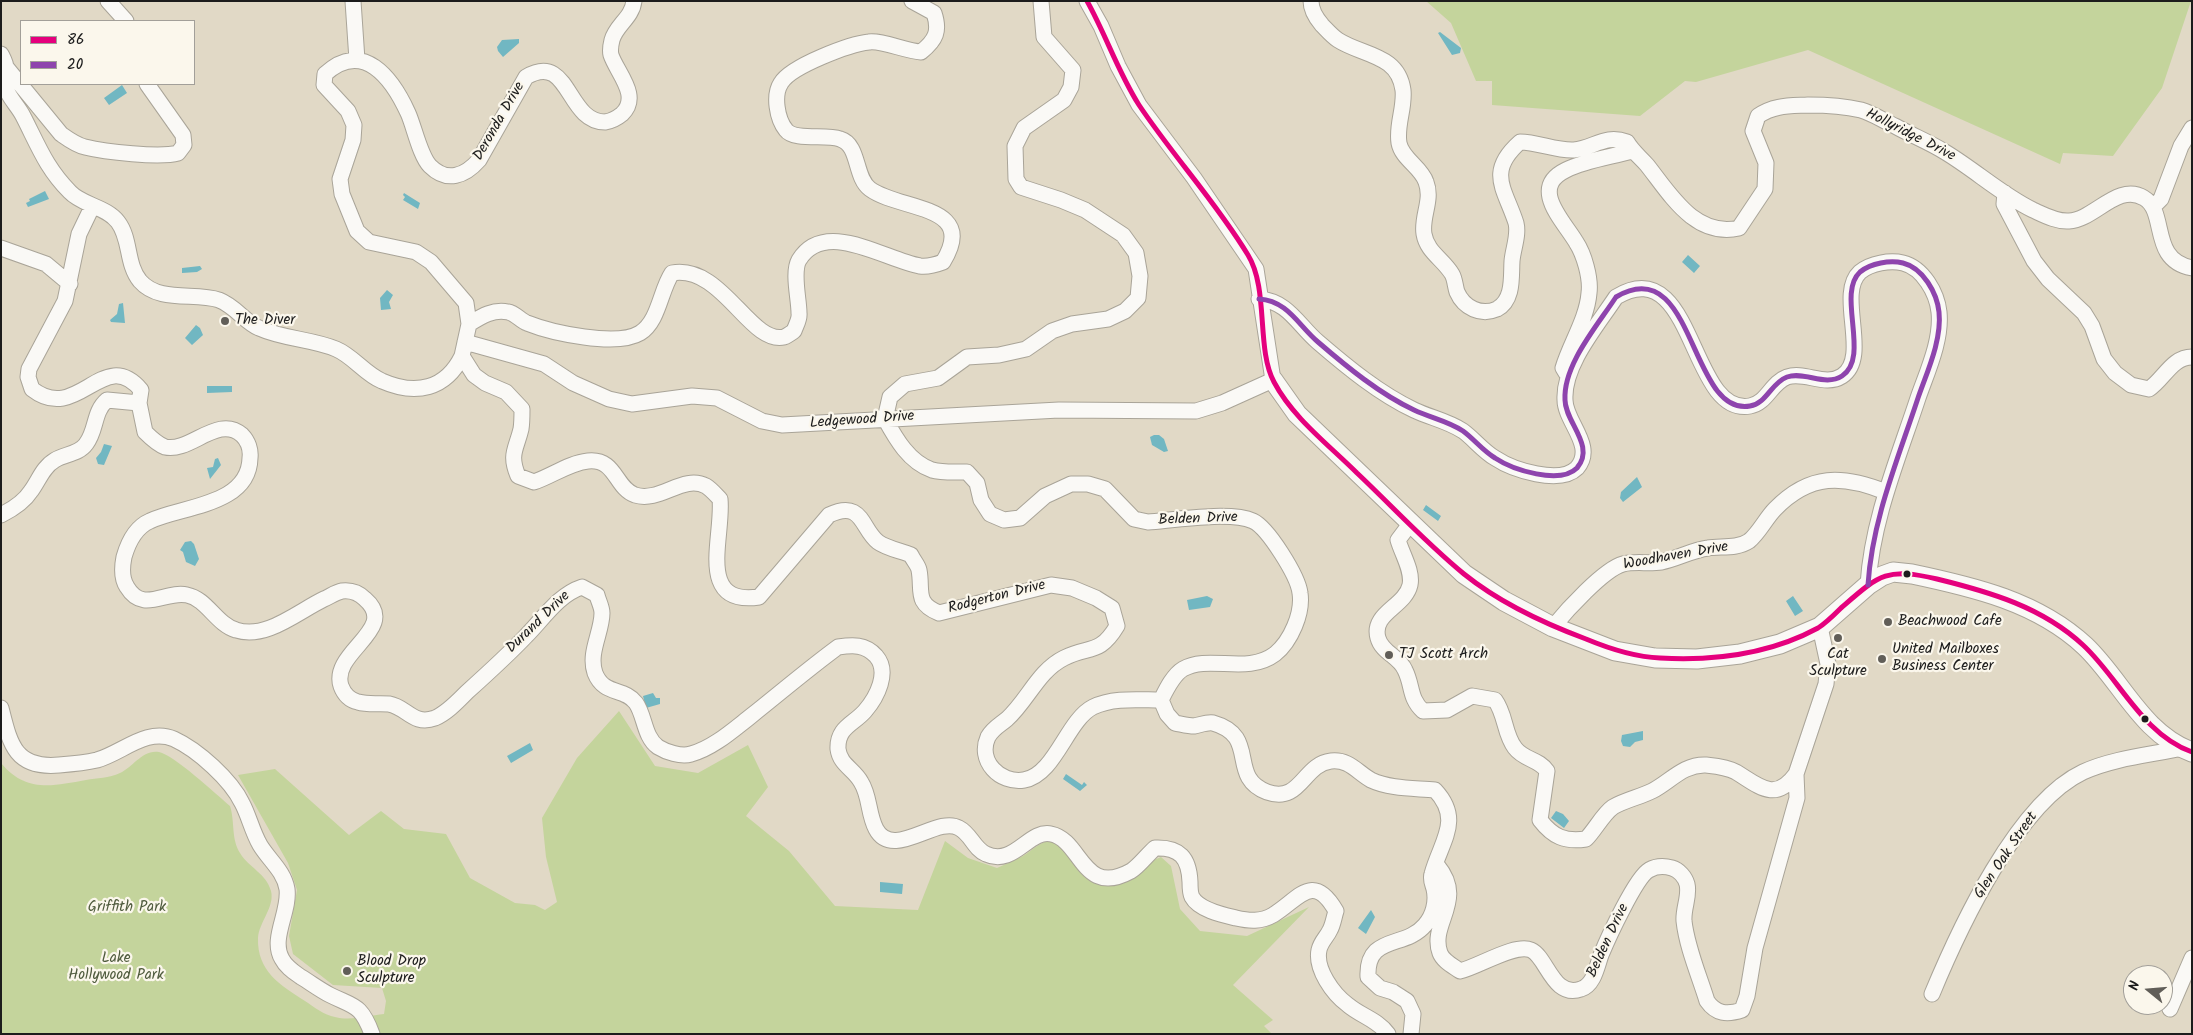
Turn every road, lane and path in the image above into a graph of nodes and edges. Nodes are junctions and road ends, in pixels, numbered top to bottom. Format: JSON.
{"nodes":[{"id":1,"x":108,"y":1,"type":"edge"},
{"id":2,"x":353,"y":1,"type":"edge"},
{"id":3,"x":634,"y":1,"type":"edge"},
{"id":4,"x":912,"y":1,"type":"edge"},
{"id":5,"x":1041,"y":1,"type":"edge"},
{"id":6,"x":1087,"y":1,"type":"edge"},
{"id":7,"x":1311,"y":1,"type":"edge"},
{"id":8,"x":125,"y":20,"type":"edge"},
{"id":9,"x":4,"y":60,"type":"edge"},
{"id":10,"x":357,"y":60,"type":"junction"},
{"id":11,"x":20,"y":81,"type":"edge"},
{"id":12,"x":23,"y":85,"type":"edge"},
{"id":13,"x":148,"y":85,"type":"edge"},
{"id":14,"x":2192,"y":128,"type":"edge"},
{"id":15,"x":1632,"y":151,"type":"junction"},
{"id":16,"x":2005,"y":193,"type":"junction"},
{"id":17,"x":92,"y":207,"type":"junction"},
{"id":18,"x":2153,"y":207,"type":"junction"},
{"id":19,"x":1,"y":248,"type":"edge"},
{"id":20,"x":2192,"y":268,"type":"edge"},
{"id":21,"x":70,"y":284,"type":"junction"},
{"id":22,"x":1259,"y":299,"type":"junction"},
{"id":23,"x":469,"y":324,"type":"junction"},
{"id":24,"x":463,"y":349,"type":"junction"},
{"id":25,"x":2192,"y":357,"type":"edge"},
{"id":26,"x":1567,"y":375,"type":"junction"},
{"id":27,"x":1273,"y":380,"type":"junction"},
{"id":28,"x":139,"y":403,"type":"junction"},
{"id":29,"x":884,"y":419,"type":"junction"},
{"id":30,"x":1886,"y":492,"type":"junction"},
{"id":31,"x":1,"y":515,"type":"edge"},
{"id":32,"x":1410,"y":524,"type":"junction"},
{"id":33,"x":1868,"y":584,"type":"junction"},
{"id":34,"x":1553,"y":627,"type":"junction"},
{"id":35,"x":1820,"y":627,"type":"junction"},
{"id":36,"x":1161,"y":700,"type":"junction"},
{"id":37,"x":1,"y":708,"type":"edge"},
{"id":38,"x":2187,"y":750,"type":"edge"},
{"id":39,"x":1796,"y":774,"type":"junction"},
{"id":40,"x":1437,"y":865,"type":"junction"},
{"id":41,"x":2192,"y":958,"type":"edge"},
{"id":42,"x":1932,"y":994,"type":"dead end"},
{"id":43,"x":2173,"y":1002,"type":"edge"},
{"id":44,"x":372,"y":1034,"type":"edge"},
{"id":45,"x":1388,"y":1034,"type":"edge"},
{"id":46,"x":1411,"y":1034,"type":"edge"}],
"edges":[{"from":1,"to":8,"type":"street"},
{"from":2,"to":10,"type":"street"},
{"from":3,"to":10,"type":"street","name":"Deronda Drive"},
{"from":4,"to":23,"type":"street"},
{"from":5,"to":29,"type":"street"},
{"from":6,"to":22,"type":"street"},
{"from":7,"to":15,"type":"street","name":"Hollyridge Drive"},
{"from":9,"to":11,"type":"street"},
{"from":9,"to":17,"type":"street"},
{"from":10,"to":23,"type":"street"},
{"from":12,"to":13,"type":"street"},
{"from":14,"to":18,"type":"street"},
{"from":15,"to":16,"type":"street","name":"Hollyridge Drive"},
{"from":15,"to":26,"type":"street"},
{"from":16,"to":18,"type":"street","name":"Hollyridge Drive"},
{"from":16,"to":25,"type":"street"},
{"from":17,"to":21,"type":"street"},
{"from":17,"to":24,"type":"street"},
{"from":18,"to":20,"type":"street"},
{"from":19,"to":21,"type":"street"},
{"from":21,"to":28,"type":"street"},
{"from":22,"to":26,"type":"street"},
{"from":22,"to":27,"type":"street"},
{"from":23,"to":24,"type":"street"},
{"from":24,"to":29,"type":"street","name":"Ledgewood Drive"},
{"from":24,"to":36,"type":"street","name":"Rodgerton Drive"},
{"from":26,"to":30,"type":"street"},
{"from":27,"to":29,"type":"street","name":"Ledgewood Drive"},
{"from":27,"to":32,"type":"street"},
{"from":28,"to":31,"type":"street"},
{"from":28,"to":45,"type":"street","name":"Durand Drive"},
{"from":29,"to":36,"type":"street","name":"Belden Drive"},
{"from":30,"to":33,"type":"street"},
{"from":30,"to":34,"type":"street","name":"Woodhaven Drive"},
{"from":32,"to":34,"type":"street"},
{"from":32,"to":39,"type":"street"},
{"from":33,"to":35,"type":"street"},
{"from":33,"to":38,"type":"street"},
{"from":34,"to":35,"type":"street"},
{"from":35,"to":39,"type":"street","name":"Belden Drive"},
{"from":36,"to":40,"type":"street"},
{"from":37,"to":44,"type":"street"},
{"from":38,"to":42,"type":"street","name":"Glen Oak Street"},
{"from":39,"to":40,"type":"street","name":"Belden Drive"},
{"from":40,"to":46,"type":"street"},
{"from":41,"to":43,"type":"street"}]}
